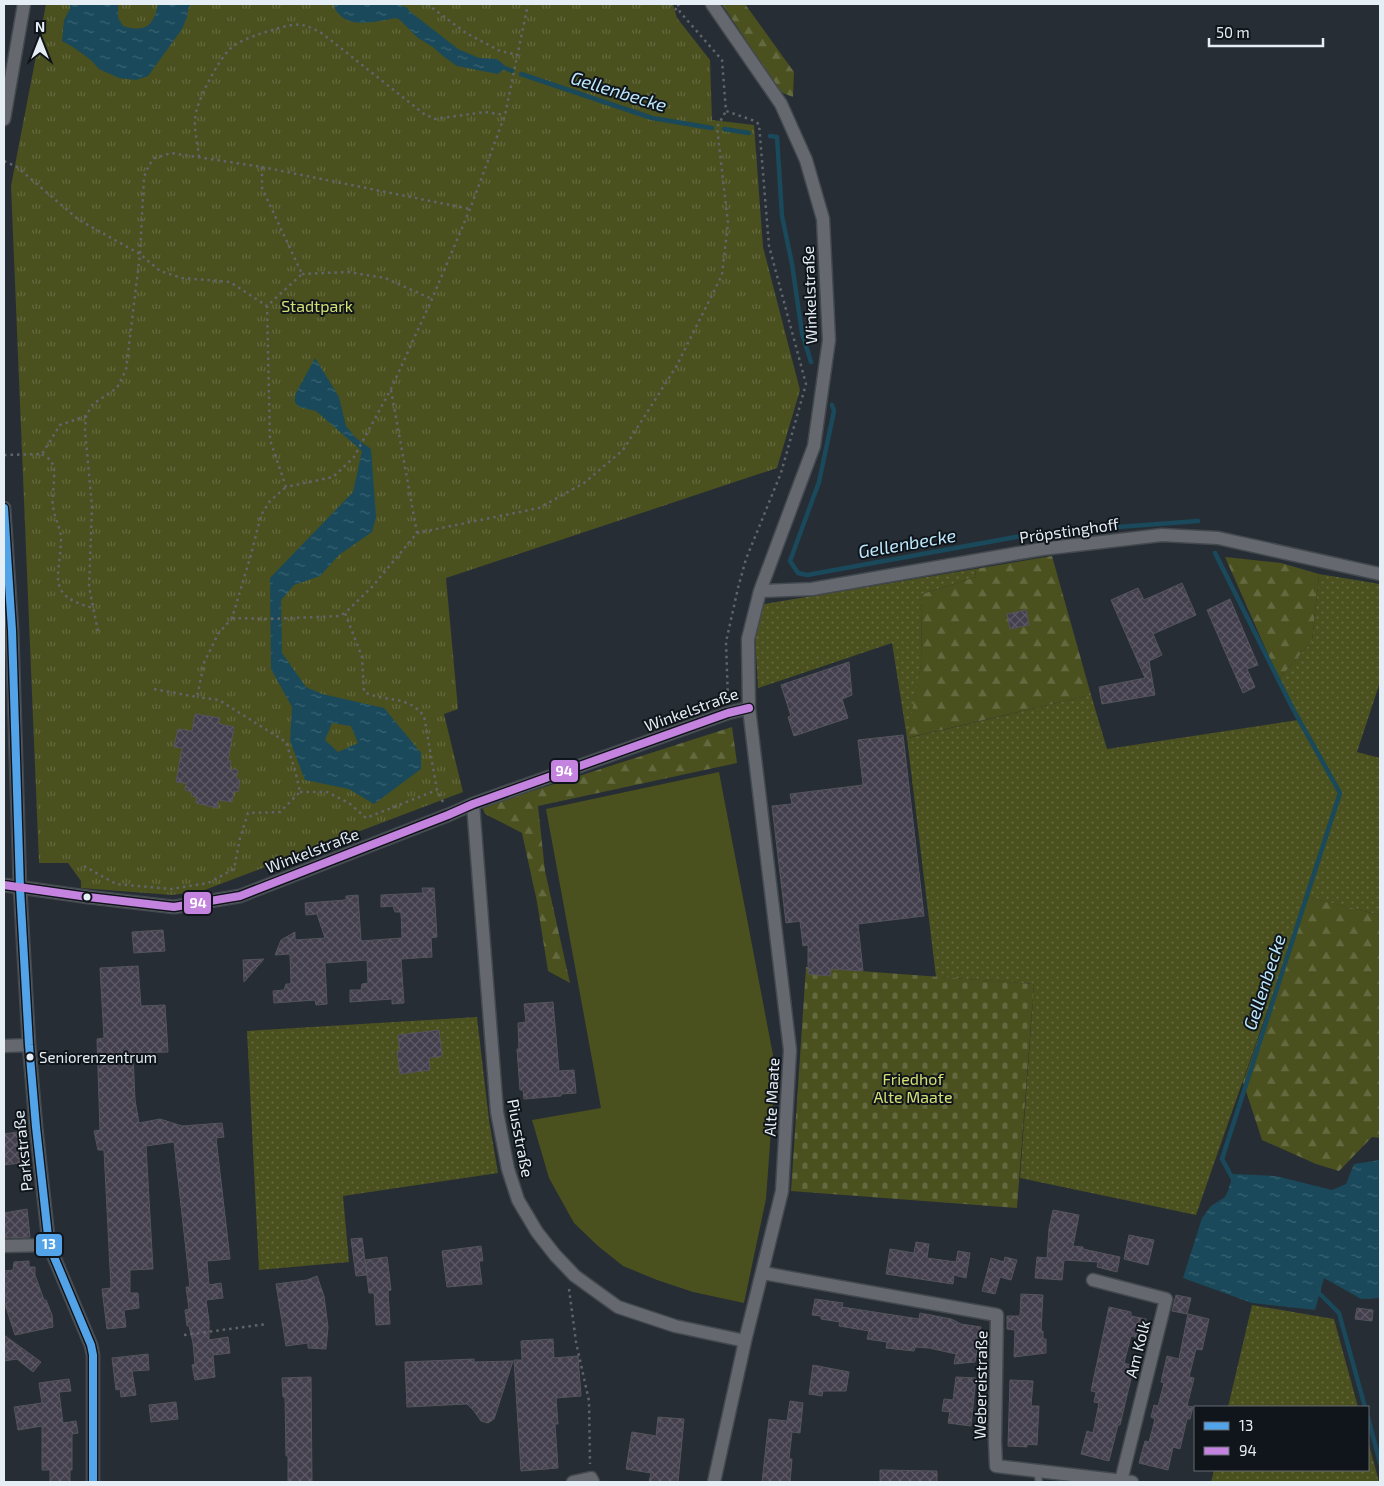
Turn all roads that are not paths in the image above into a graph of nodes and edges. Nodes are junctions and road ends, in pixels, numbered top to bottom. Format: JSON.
{"nodes":[{"id":1,"x":24,"y":4,"type":"edge"},
{"id":2,"x":712,"y":4,"type":"edge"},
{"id":3,"x":6,"y":94,"type":"edge"},
{"id":4,"x":4,"y":119,"type":"edge"},
{"id":5,"x":4,"y":508,"type":"edge"},
{"id":6,"x":5,"y":538,"type":"edge"},
{"id":7,"x":1380,"y":574,"type":"edge"},
{"id":8,"x":760,"y":591,"type":"junction"},
{"id":9,"x":749,"y":708,"type":"junction"},
{"id":10,"x":473,"y":804,"type":"junction"},
{"id":11,"x":4,"y":885,"type":"edge"},
{"id":12,"x":20,"y":888,"type":"junction"},
{"id":13,"x":29,"y":1045,"type":"junction"},
{"id":14,"x":4,"y":1046,"type":"edge"},
{"id":15,"x":48,"y":1245,"type":"junction"},
{"id":16,"x":4,"y":1246,"type":"edge"},
{"id":17,"x":763,"y":1273,"type":"junction"},
{"id":18,"x":1093,"y":1280,"type":"dead end"},
{"id":19,"x":745,"y":1341,"type":"junction"},
{"id":20,"x":1038,"y":1477,"type":"edge"},
{"id":21,"x":592,"y":1480,"type":"edge"},
{"id":22,"x":93,"y":1482,"type":"edge"},
{"id":23,"x":572,"y":1482,"type":"edge"},
{"id":24,"x":714,"y":1482,"type":"edge"},
{"id":25,"x":1126,"y":1482,"type":"edge"}],
"edges":[{"from":1,"to":3,"type":"street"},
{"from":2,"to":8,"type":"street","name":"Winkelstraße"},
{"from":3,"to":4,"type":"street"},
{"from":5,"to":6,"type":"street","name":"Parkstraße"},
{"from":6,"to":12,"type":"street","name":"Parkstraße"},
{"from":7,"to":8,"type":"street","name":"Pröpstinghoff"},
{"from":8,"to":9,"type":"street","name":"Winkelstraße"},
{"from":9,"to":10,"type":"street","name":"Winkelstraße"},
{"from":9,"to":17,"type":"street","name":"Alte Maate"},
{"from":10,"to":12,"type":"street","name":"Winkelstraße"},
{"from":10,"to":19,"type":"street","name":"Piusstraße"},
{"from":11,"to":12,"type":"street","name":"Winkelstraße"},
{"from":12,"to":13,"type":"street","name":"Parkstraße"},
{"from":13,"to":14,"type":"street"},
{"from":13,"to":15,"type":"street","name":"Parkstraße"},
{"from":15,"to":16,"type":"street"},
{"from":15,"to":22,"type":"street","name":"Parkstraße"},
{"from":17,"to":19,"type":"street","name":"Alte Maate"},
{"from":17,"to":20,"type":"street","name":"Webereistraße"},
{"from":18,"to":25,"type":"street","name":"Am Kolk"},
{"from":19,"to":24,"type":"street","name":"Alte Maate"},
{"from":20,"to":25,"type":"street","name":"Webereistraße"},
{"from":21,"to":23,"type":"street"}]}
